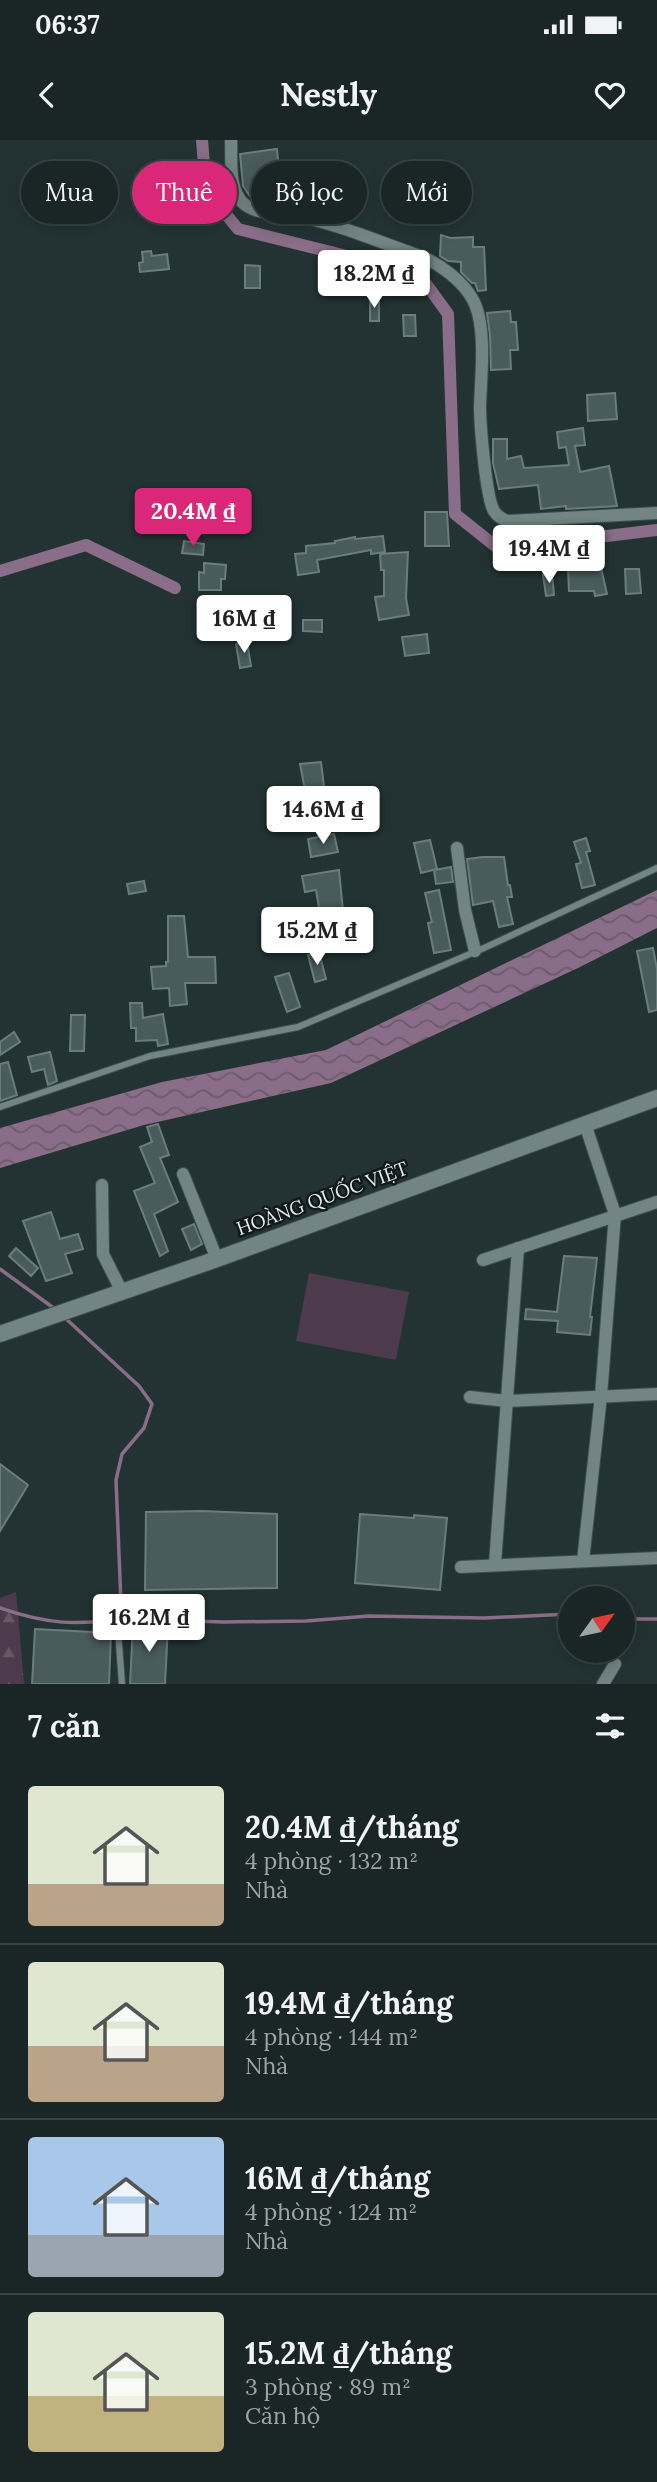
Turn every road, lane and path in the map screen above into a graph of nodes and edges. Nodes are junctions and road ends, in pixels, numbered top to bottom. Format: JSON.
{"nodes":[{"id":1,"x":231,"y":140,"type":"edge"},
{"id":2,"x":657,"y":513,"type":"edge"},
{"id":3,"x":457,"y":848,"type":"dead end"},
{"id":4,"x":657,"y":868,"type":"edge"},
{"id":5,"x":475,"y":951,"type":"junction"},
{"id":6,"x":657,"y":1098,"type":"edge"},
{"id":7,"x":0,"y":1107,"type":"edge"},
{"id":8,"x":585,"y":1124,"type":"junction"},
{"id":9,"x":183,"y":1174,"type":"dead end"},
{"id":10,"x":102,"y":1185,"type":"dead end"},
{"id":11,"x":657,"y":1202,"type":"edge"},
{"id":12,"x":615,"y":1214,"type":"junction"},
{"id":13,"x":518,"y":1248,"type":"junction"},
{"id":14,"x":217,"y":1259,"type":"junction"},
{"id":15,"x":483,"y":1260,"type":"dead end"},
{"id":16,"x":122,"y":1292,"type":"junction"},
{"id":17,"x":0,"y":1334,"type":"edge"},
{"id":18,"x":657,"y":1394,"type":"edge"},
{"id":19,"x":601,"y":1396,"type":"junction"},
{"id":20,"x":470,"y":1397,"type":"dead end"},
{"id":21,"x":507,"y":1401,"type":"junction"},
{"id":22,"x":657,"y":1558,"type":"edge"},
{"id":23,"x":583,"y":1561,"type":"junction"},
{"id":24,"x":495,"y":1564,"type":"junction"},
{"id":25,"x":461,"y":1567,"type":"dead end"},
{"id":26,"x":118,"y":1630,"type":"dead end"},
{"id":27,"x":615,"y":1664,"type":"dead end"},
{"id":28,"x":121,"y":1684,"type":"edge"},
{"id":29,"x":603,"y":1684,"type":"edge"}],
"edges":[{"from":1,"to":2,"type":"street"},
{"from":3,"to":5,"type":"street"},
{"from":4,"to":5,"type":"lane"},
{"from":5,"to":7,"type":"lane"},
{"from":6,"to":8,"type":"street","name":"HOÀNG QUỐC VIỆT"},
{"from":8,"to":12,"type":"street"},
{"from":8,"to":14,"type":"street","name":"HOÀNG QUỐC VIỆT"},
{"from":9,"to":14,"type":"street"},
{"from":10,"to":16,"type":"street"},
{"from":11,"to":12,"type":"street"},
{"from":12,"to":13,"type":"street"},
{"from":12,"to":19,"type":"street"},
{"from":13,"to":15,"type":"street"},
{"from":13,"to":21,"type":"street"},
{"from":14,"to":16,"type":"street","name":"HOÀNG QUỐC VIỆT"},
{"from":16,"to":17,"type":"street","name":"HOÀNG QUỐC VIỆT"},
{"from":18,"to":19,"type":"street"},
{"from":19,"to":21,"type":"street"},
{"from":19,"to":23,"type":"street"},
{"from":20,"to":21,"type":"street"},
{"from":21,"to":24,"type":"street"},
{"from":22,"to":23,"type":"street"},
{"from":23,"to":24,"type":"street"},
{"from":24,"to":25,"type":"street"},
{"from":26,"to":28,"type":"lane"},
{"from":27,"to":29,"type":"street"}]}
